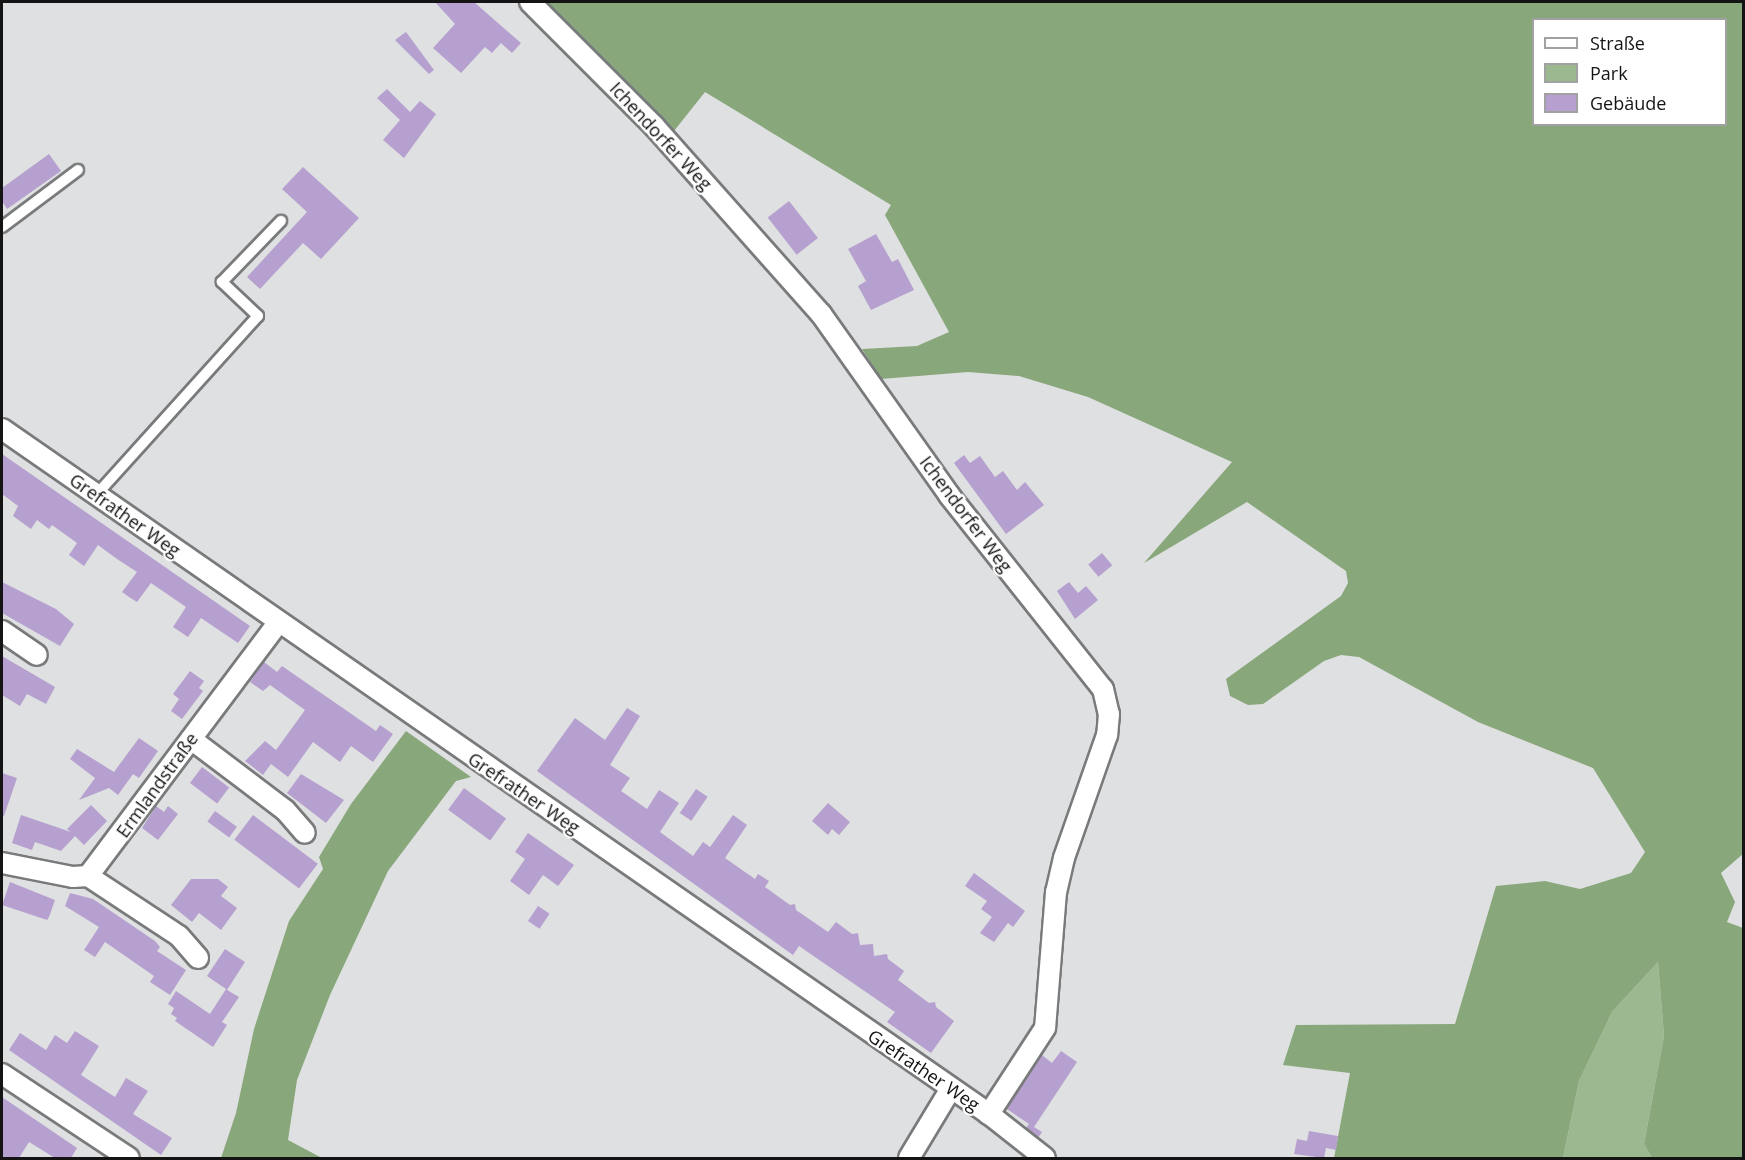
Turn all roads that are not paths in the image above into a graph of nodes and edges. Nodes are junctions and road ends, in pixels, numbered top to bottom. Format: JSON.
{"nodes":[{"id":1,"x":530,"y":2,"type":"edge"},
{"id":2,"x":78,"y":170,"type":"dead end"},
{"id":3,"x":281,"y":221,"type":"dead end"},
{"id":4,"x":2,"y":227,"type":"edge"},
{"id":5,"x":2,"y":429,"type":"edge"},
{"id":6,"x":97,"y":494,"type":"junction"},
{"id":7,"x":278,"y":623,"type":"junction"},
{"id":8,"x":2,"y":631,"type":"edge"},
{"id":9,"x":37,"y":655,"type":"dead end"},
{"id":10,"x":191,"y":739,"type":"junction"},
{"id":11,"x":305,"y":833,"type":"dead end"},
{"id":12,"x":2,"y":862,"type":"edge"},
{"id":13,"x":88,"y":876,"type":"junction"},
{"id":14,"x":198,"y":958,"type":"dead end"},
{"id":15,"x":2,"y":1074,"type":"edge"},
{"id":16,"x":950,"y":1090,"type":"junction"},
{"id":17,"x":989,"y":1114,"type":"junction"},
{"id":18,"x":129,"y":1158,"type":"edge"},
{"id":19,"x":911,"y":1158,"type":"edge"},
{"id":20,"x":1045,"y":1158,"type":"edge"}],
"edges":[{"from":1,"to":17,"type":"street","name":"Ichendorfer Weg"},
{"from":2,"to":4,"type":"lane"},
{"from":3,"to":6,"type":"lane"},
{"from":5,"to":6,"type":"street","name":"Grefrather Weg"},
{"from":6,"to":7,"type":"street","name":"Grefrather Weg"},
{"from":7,"to":10,"type":"street","name":"Ermlandstraße"},
{"from":7,"to":16,"type":"street","name":"Grefrather Weg"},
{"from":8,"to":9,"type":"street"},
{"from":10,"to":11,"type":"street"},
{"from":10,"to":13,"type":"street","name":"Ermlandstraße"},
{"from":12,"to":13,"type":"street"},
{"from":13,"to":14,"type":"street"},
{"from":15,"to":18,"type":"street"},
{"from":16,"to":17,"type":"street","name":"Grefrather Weg"},
{"from":16,"to":19,"type":"street"},
{"from":17,"to":20,"type":"street","name":"Grefrather Weg"}]}
